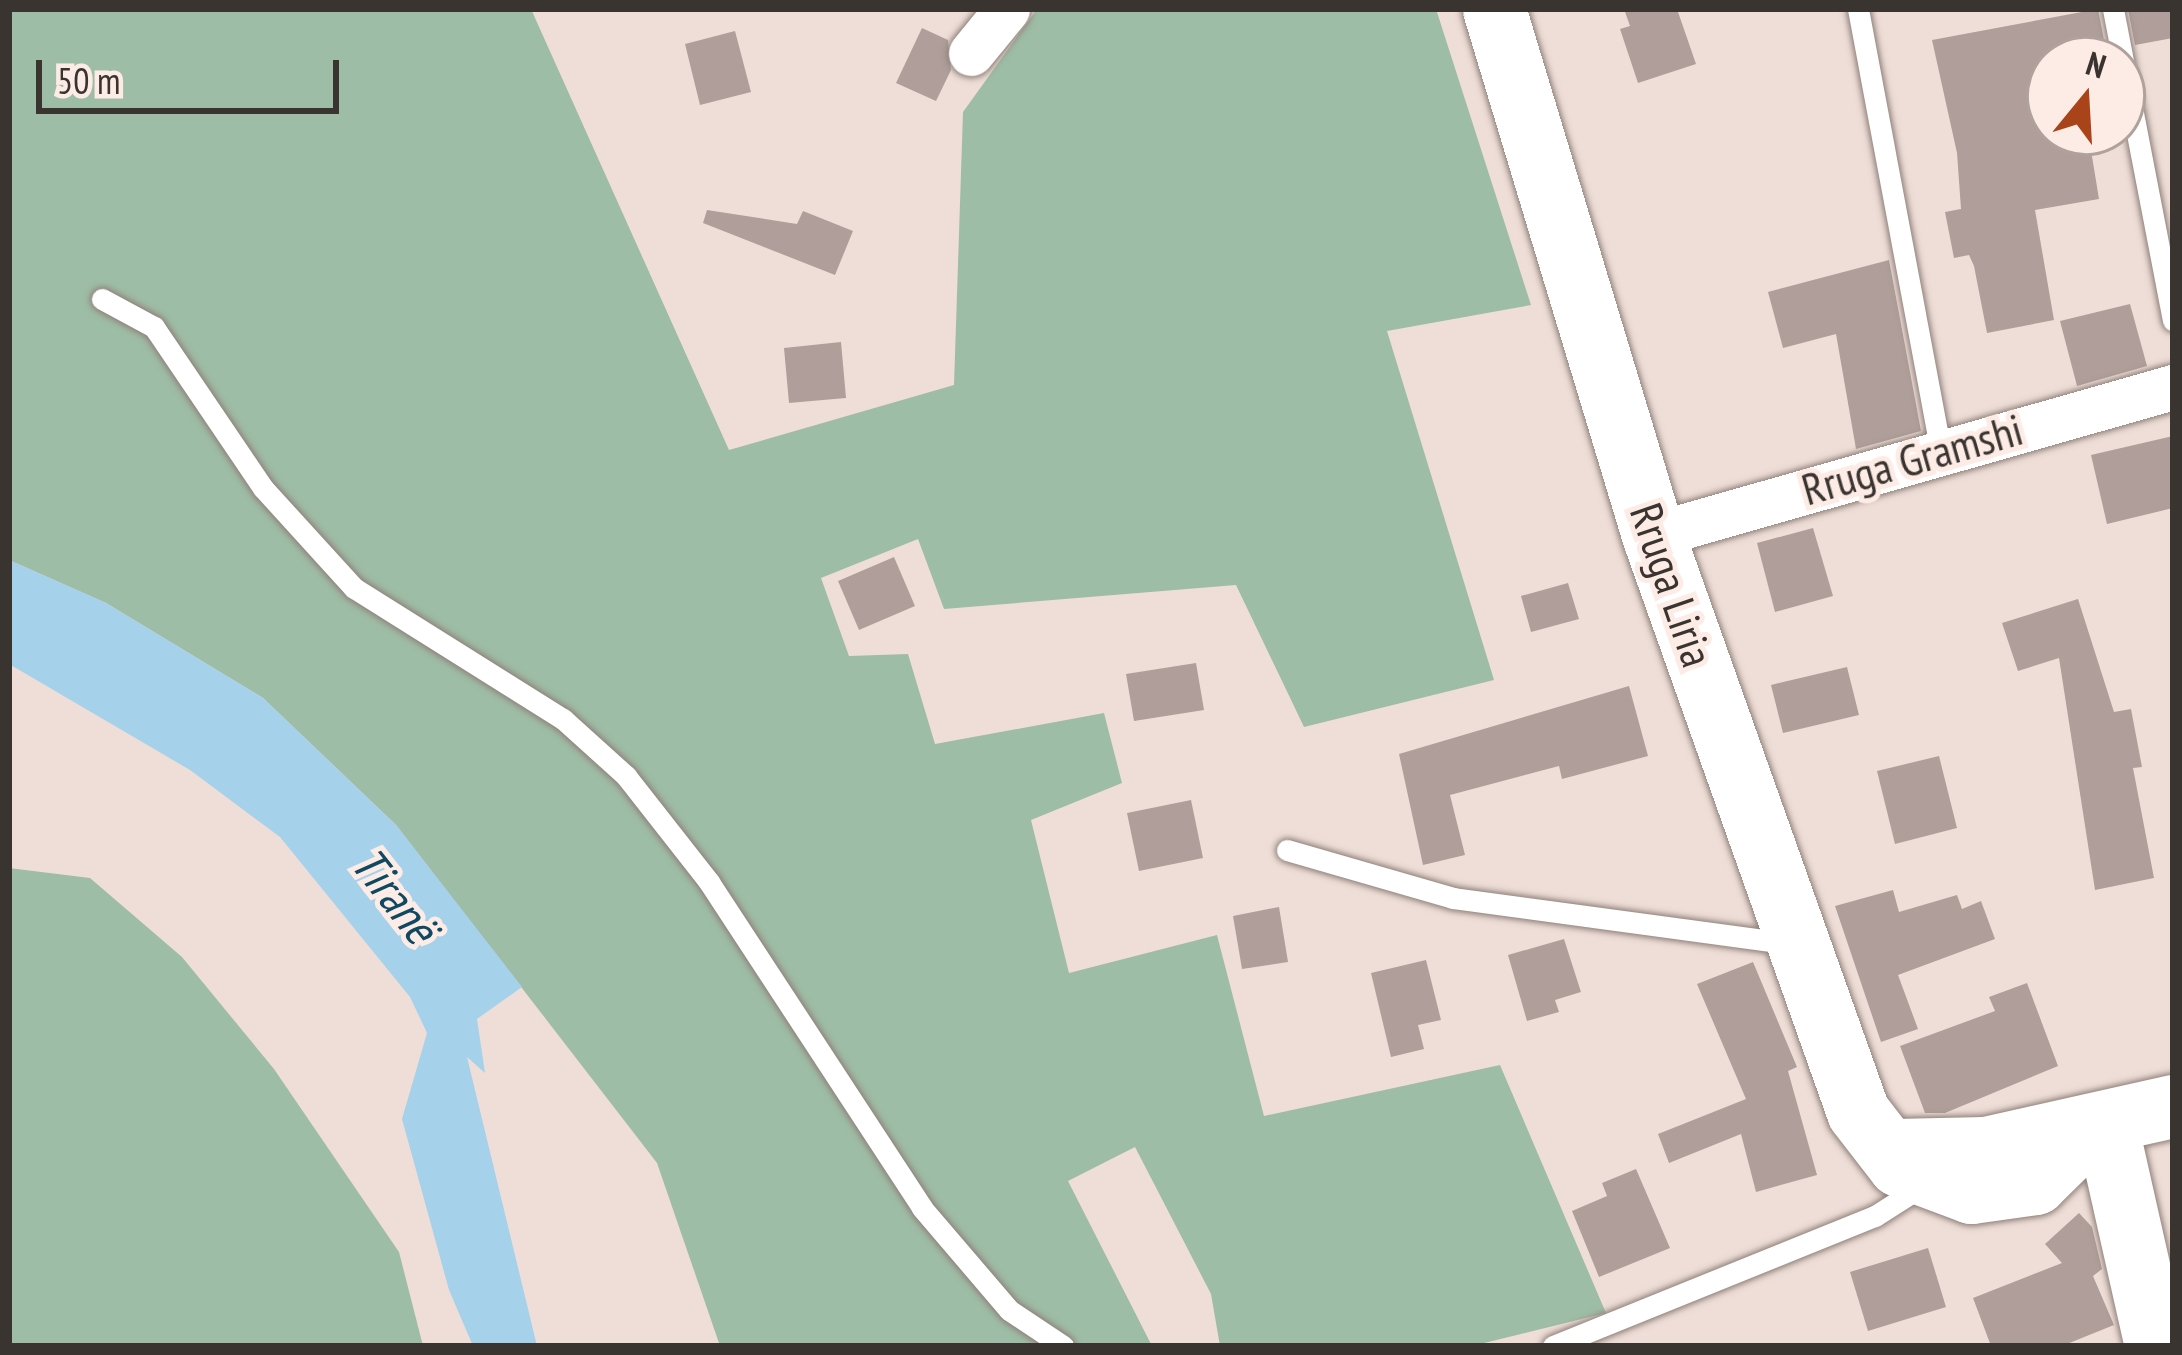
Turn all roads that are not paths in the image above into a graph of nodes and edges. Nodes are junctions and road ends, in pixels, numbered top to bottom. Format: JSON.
{"nodes":[{"id":1,"x":1007,"y":9,"type":"edge"},
{"id":2,"x":1494,"y":9,"type":"edge"},
{"id":3,"x":1858,"y":9,"type":"edge"},
{"id":4,"x":2113,"y":9,"type":"edge"},
{"id":5,"x":971,"y":53,"type":"dead end"},
{"id":6,"x":102,"y":298,"type":"dead end"},
{"id":7,"x":2173,"y":320,"type":"edge"},
{"id":8,"x":2173,"y":387,"type":"edge"},
{"id":9,"x":1940,"y":449,"type":"junction"},
{"id":10,"x":1653,"y":535,"type":"junction"},
{"id":11,"x":1287,"y":850,"type":"dead end"},
{"id":12,"x":1796,"y":945,"type":"junction"},
{"id":13,"x":2173,"y":1106,"type":"edge"},
{"id":14,"x":2098,"y":1126,"type":"junction"},
{"id":15,"x":1905,"y":1166,"type":"junction"},
{"id":16,"x":1063,"y":1346,"type":"edge"},
{"id":17,"x":1553,"y":1346,"type":"edge"},
{"id":18,"x":2156,"y":1346,"type":"edge"}],
"edges":[{"from":1,"to":5,"type":"street"},
{"from":2,"to":10,"type":"main road","name":"Rruga Liria"},
{"from":3,"to":9,"type":"lane"},
{"from":4,"to":7,"type":"lane"},
{"from":6,"to":16,"type":"lane"},
{"from":8,"to":9,"type":"street","name":"Rruga Gramshi"},
{"from":9,"to":10,"type":"street","name":"Rruga Gramshi"},
{"from":10,"to":12,"type":"main road","name":"Rruga Liria"},
{"from":11,"to":12,"type":"lane"},
{"from":12,"to":15,"type":"main road","name":"Rruga Liria"},
{"from":13,"to":14,"type":"main road"},
{"from":14,"to":15,"type":"main road"},
{"from":14,"to":18,"type":"main road"},
{"from":15,"to":17,"type":"lane"}]}
